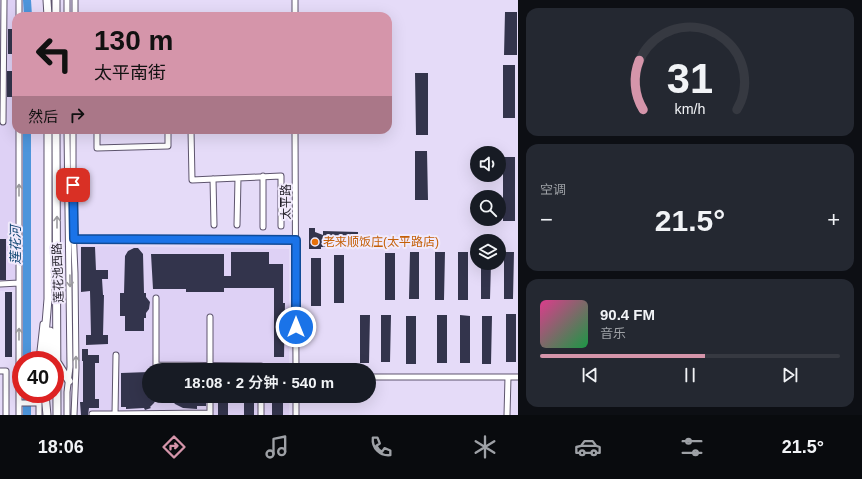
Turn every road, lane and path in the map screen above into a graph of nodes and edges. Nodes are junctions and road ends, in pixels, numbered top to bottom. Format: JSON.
{"nodes":[{"id":1,"x":4,"y":0,"type":"edge"},
{"id":2,"x":19,"y":0,"type":"edge"},
{"id":3,"x":48,"y":0,"type":"edge"},
{"id":4,"x":56,"y":0,"type":"edge"},
{"id":5,"x":67,"y":0,"type":"edge"},
{"id":6,"x":75,"y":0,"type":"edge"},
{"id":7,"x":295,"y":0,"type":"edge"},
{"id":8,"x":19,"y":12,"type":"edge"},
{"id":9,"x":48,"y":12,"type":"edge"},
{"id":10,"x":56,"y":12,"type":"edge"},
{"id":11,"x":67,"y":12,"type":"edge"},
{"id":12,"x":75,"y":12,"type":"edge"},
{"id":13,"x":295,"y":12,"type":"edge"},
{"id":14,"x":3,"y":122,"type":"dead end"},
{"id":15,"x":19,"y":134,"type":"edge"},
{"id":16,"x":48,"y":134,"type":"edge"},
{"id":17,"x":56,"y":134,"type":"edge"},
{"id":18,"x":67,"y":134,"type":"edge"},
{"id":19,"x":73,"y":134,"type":"edge"},
{"id":20,"x":97,"y":134,"type":"edge"},
{"id":21,"x":168,"y":134,"type":"edge"},
{"id":22,"x":191,"y":134,"type":"edge"},
{"id":23,"x":295,"y":134,"type":"edge"},
{"id":24,"x":263,"y":176,"type":"junction"},
{"id":25,"x":238,"y":178,"type":"junction"},
{"id":26,"x":213,"y":179,"type":"junction"},
{"id":27,"x":214,"y":225,"type":"dead end"},
{"id":28,"x":237,"y":225,"type":"dead end"},
{"id":29,"x":281,"y":226,"type":"dead end"},
{"id":30,"x":263,"y":227,"type":"dead end"},
{"id":31,"x":74,"y":239,"type":"junction"},
{"id":32,"x":296,"y":240,"type":"junction"},
{"id":33,"x":19,"y":283,"type":"junction"},
{"id":34,"x":0,"y":284,"type":"edge"},
{"id":35,"x":156,"y":298,"type":"dead end"},
{"id":36,"x":48,"y":299,"type":"junction"},
{"id":37,"x":210,"y":317,"type":"dead end"},
{"id":38,"x":19,"y":351,"type":"edge"},
{"id":39,"x":40,"y":351,"type":"edge"},
{"id":40,"x":44,"y":351,"type":"edge"},
{"id":41,"x":53,"y":351,"type":"edge"},
{"id":42,"x":54,"y":351,"type":"edge"},
{"id":43,"x":116,"y":355,"type":"dead end"},
{"id":44,"x":156,"y":363,"type":"edge"},
{"id":45,"x":210,"y":363,"type":"edge"},
{"id":46,"x":296,"y":363,"type":"edge"},
{"id":47,"x":0,"y":371,"type":"edge"},
{"id":48,"x":64,"y":372,"type":"edge"},
{"id":49,"x":508,"y":377,"type":"junction"},
{"id":50,"x":518,"y":377,"type":"edge"},
{"id":51,"x":376,"y":378,"type":"edge"},
{"id":52,"x":72,"y":381,"type":"junction"},
{"id":53,"x":19,"y":403,"type":"edge"},
{"id":54,"x":39,"y":403,"type":"edge"},
{"id":55,"x":46,"y":403,"type":"edge"},
{"id":56,"x":49,"y":403,"type":"edge"},
{"id":57,"x":56,"y":403,"type":"edge"},
{"id":58,"x":210,"y":403,"type":"edge"},
{"id":59,"x":261,"y":403,"type":"edge"},
{"id":60,"x":296,"y":403,"type":"edge"},
{"id":61,"x":47,"y":414,"type":"edge"},
{"id":62,"x":92,"y":414,"type":"edge"},
{"id":63,"x":116,"y":414,"type":"edge"},
{"id":64,"x":210,"y":414,"type":"edge"},
{"id":65,"x":6,"y":415,"type":"edge"},
{"id":66,"x":19,"y":415,"type":"edge"},
{"id":67,"x":39,"y":415,"type":"edge"},
{"id":68,"x":57,"y":415,"type":"edge"},
{"id":69,"x":67,"y":415,"type":"edge"},
{"id":70,"x":74,"y":415,"type":"edge"},
{"id":71,"x":261,"y":415,"type":"edge"},
{"id":72,"x":296,"y":415,"type":"edge"},
{"id":73,"x":507,"y":415,"type":"edge"}],
"edges":[{"from":1,"to":14,"type":"street"},
{"from":2,"to":8,"type":"street"},
{"from":3,"to":9,"type":"highway"},
{"from":4,"to":10,"type":"highway"},
{"from":5,"to":11,"type":"street"},
{"from":6,"to":12,"type":"street"},
{"from":7,"to":13,"type":"street"},
{"from":33,"to":15,"type":"street","one_way":true},
{"from":16,"to":36,"type":"highway","name":"莲花池西路"},
{"from":42,"to":17,"type":"highway","name":"莲花池西路","one_way":true},
{"from":18,"to":52,"type":"street","name":"莲花池西路","one_way":true},
{"from":19,"to":31,"type":"street","name":"莲花池西路"},
{"from":20,"to":21,"type":"street"},
{"from":22,"to":26,"type":"street"},
{"from":23,"to":32,"type":"street","name":"太平路"},
{"from":24,"to":25,"type":"street"},
{"from":24,"to":29,"type":"street"},
{"from":24,"to":30,"type":"street"},
{"from":25,"to":26,"type":"street"},
{"from":25,"to":28,"type":"street"},
{"from":26,"to":27,"type":"street"},
{"from":31,"to":32,"type":"street"},
{"from":52,"to":31,"type":"street","name":"莲花池西路","one_way":true},
{"from":32,"to":46,"type":"street","name":"太平路"},
{"from":33,"to":34,"type":"street"},
{"from":38,"to":33,"type":"street","one_way":true},
{"from":35,"to":44,"type":"street"},
{"from":36,"to":39,"type":"street"},
{"from":36,"to":40,"type":"highway","name":"莲花池西路"},
{"from":36,"to":41,"type":"highway","name":"莲花池西路"},
{"from":37,"to":45,"type":"street"},
{"from":43,"to":63,"type":"street"},
{"from":47,"to":65,"type":"street"},
{"from":48,"to":52,"type":"highway"},
{"from":49,"to":50,"type":"street"},
{"from":49,"to":51,"type":"street"},
{"from":49,"to":73,"type":"street"},
{"from":52,"to":69,"type":"street","name":"莲花池西路"},
{"from":52,"to":70,"type":"street","name":"莲花池西路"},
{"from":53,"to":66,"type":"street"},
{"from":54,"to":67,"type":"street"},
{"from":55,"to":61,"type":"highway"},
{"from":56,"to":61,"type":"highway"},
{"from":57,"to":68,"type":"highway","name":"莲花池西路"},
{"from":58,"to":64,"type":"street"},
{"from":59,"to":71,"type":"street"},
{"from":60,"to":72,"type":"street"},
{"from":62,"to":63,"type":"street"},
{"from":63,"to":64,"type":"street"}]}
